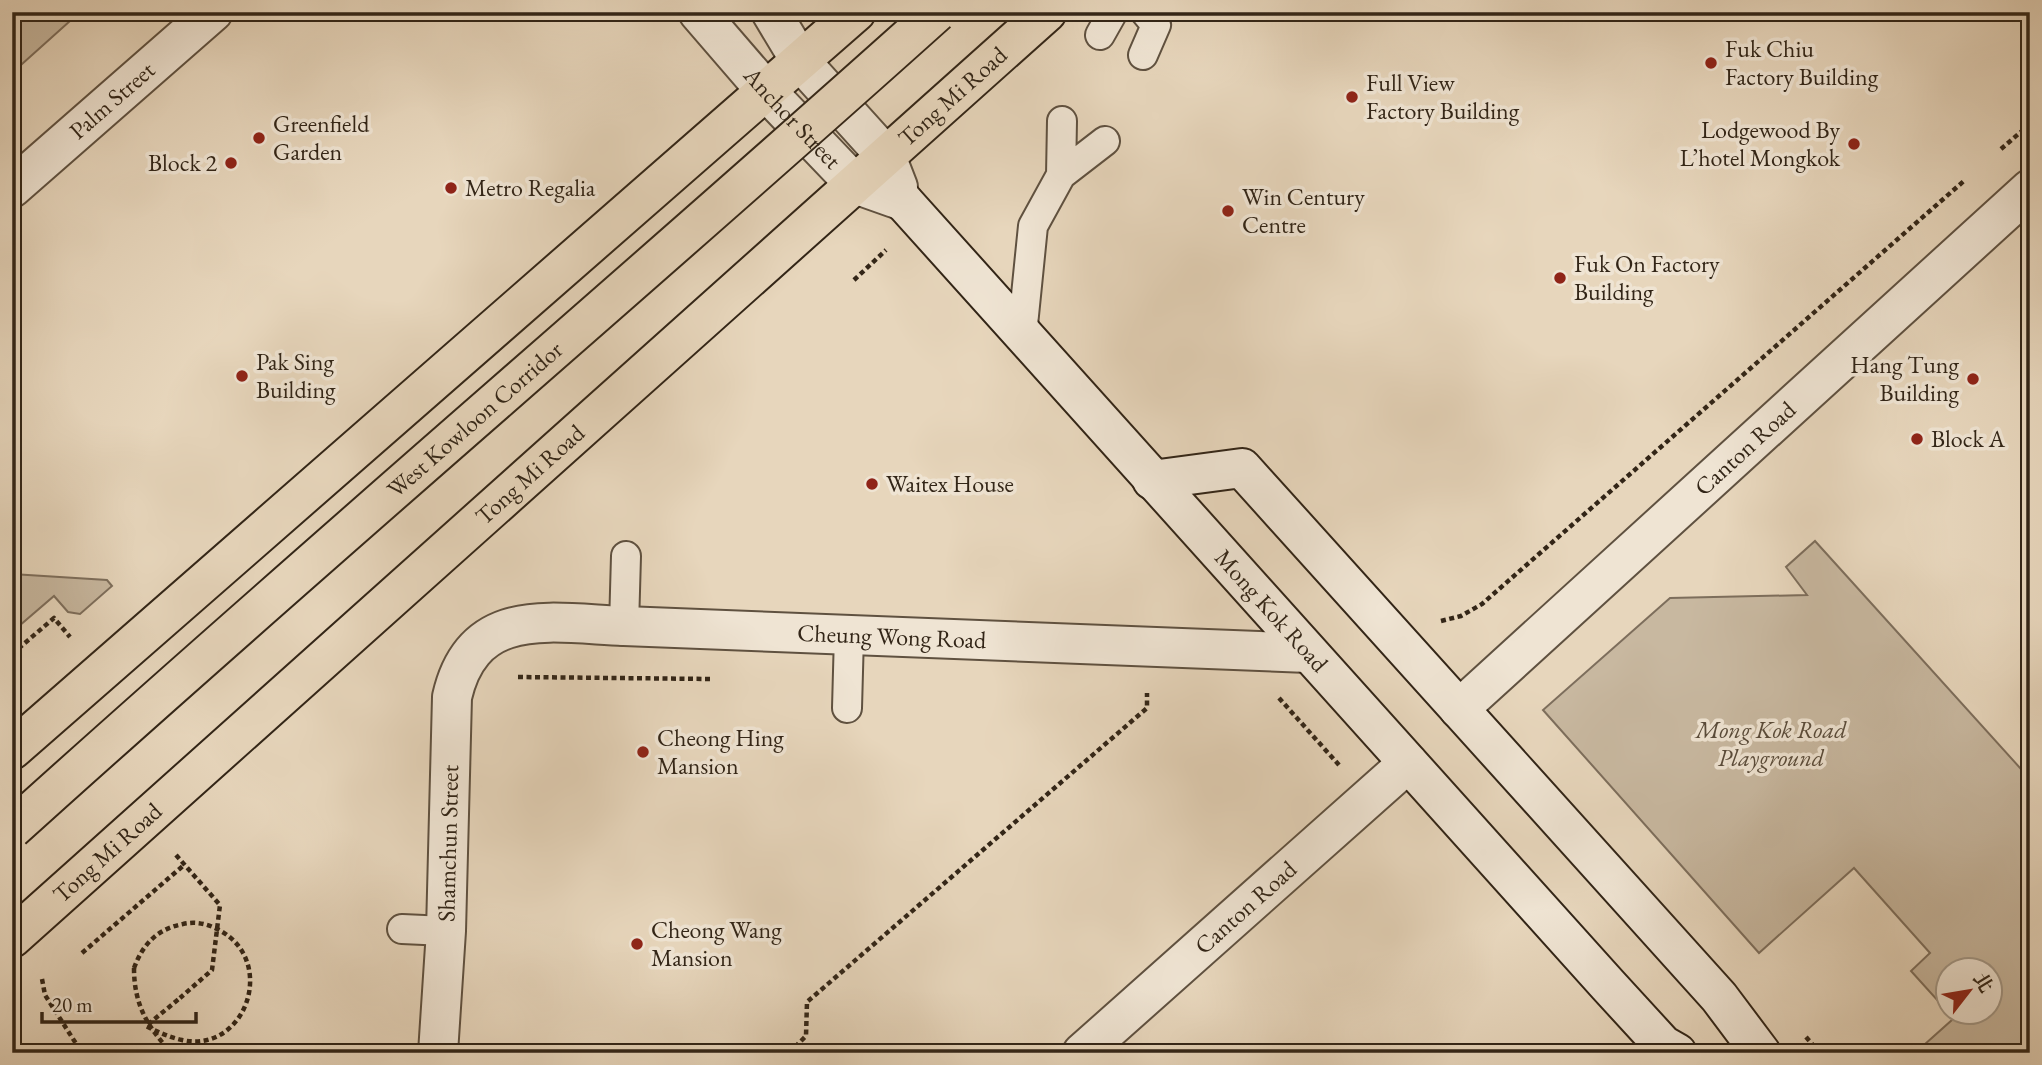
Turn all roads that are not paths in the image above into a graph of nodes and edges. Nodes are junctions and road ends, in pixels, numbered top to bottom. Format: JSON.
{"nodes":[{"id":1,"x":213,"y":12,"type":"edge"},
{"id":2,"x":698,"y":12,"type":"edge"},
{"id":3,"x":771,"y":12,"type":"edge"},
{"id":4,"x":856,"y":12,"type":"edge"},
{"id":5,"x":937,"y":12,"type":"edge"},
{"id":6,"x":1047,"y":12,"type":"edge"},
{"id":7,"x":1145,"y":12,"type":"edge"},
{"id":8,"x":1143,"y":55,"type":"dead end"},
{"id":9,"x":801,"y":62,"type":"junction"},
{"id":10,"x":767,"y":92,"type":"junction"},
{"id":11,"x":1062,"y":121,"type":"dead end"},
{"id":12,"x":1105,"y":141,"type":"dead end"},
{"id":13,"x":886,"y":156,"type":"junction"},
{"id":14,"x":1061,"y":175,"type":"junction"},
{"id":15,"x":855,"y":184,"type":"junction"},
{"id":16,"x":12,"y":188,"type":"edge"},
{"id":17,"x":2030,"y":189,"type":"edge"},
{"id":18,"x":903,"y":201,"type":"junction"},
{"id":19,"x":1022,"y":335,"type":"junction"},
{"id":20,"x":1152,"y":480,"type":"junction"},
{"id":21,"x":626,"y":556,"type":"dead end"},
{"id":22,"x":624,"y":626,"type":"junction"},
{"id":23,"x":849,"y":635,"type":"junction"},
{"id":24,"x":480,"y":642,"type":"joint"},
{"id":25,"x":1308,"y":653,"type":"junction"},
{"id":26,"x":847,"y":708,"type":"dead end"},
{"id":27,"x":1459,"y":709,"type":"junction"},
{"id":28,"x":12,"y":750,"type":"edge"},
{"id":29,"x":1408,"y":763,"type":"junction"},
{"id":30,"x":12,"y":829,"type":"edge"},
{"id":31,"x":402,"y":929,"type":"dead end"},
{"id":32,"x":446,"y":931,"type":"junction"},
{"id":33,"x":12,"y":938,"type":"edge"},
{"id":34,"x":1665,"y":1051,"type":"edge"},
{"id":35,"x":439,"y":1053,"type":"edge"},
{"id":36,"x":1082,"y":1053,"type":"edge"},
{"id":37,"x":1761,"y":1053,"type":"edge"}],
"edges":[{"from":1,"to":16,"type":"street","name":"Palm Street"},
{"from":2,"to":10,"type":"street","name":"Anchor Street"},
{"from":3,"to":9,"type":"street"},
{"from":4,"to":9,"type":"main road"},
{"from":5,"to":30,"type":"main road","name":"West Kowloon Corridor","bridge":true},
{"from":6,"to":13,"type":"main road","name":"Tong Mi Road"},
{"from":7,"to":8,"type":"lane"},
{"from":9,"to":10,"type":"main road"},
{"from":9,"to":13,"type":"street"},
{"from":10,"to":15,"type":"street","name":"Anchor Street"},
{"from":10,"to":28,"type":"main road"},
{"from":11,"to":14,"type":"lane"},
{"from":12,"to":14,"type":"lane"},
{"from":13,"to":15,"type":"main road","name":"Tong Mi Road"},
{"from":13,"to":18,"type":"street","name":"Mong Kok Road"},
{"from":14,"to":19,"type":"lane"},
{"from":15,"to":18,"type":"street","name":"Anchor Street"},
{"from":15,"to":33,"type":"main road","name":"Tong Mi Road"},
{"from":17,"to":27,"type":"street","name":"Canton Road"},
{"from":18,"to":19,"type":"street","name":"Mong Kok Road"},
{"from":19,"to":20,"type":"street","name":"Mong Kok Road"},
{"from":20,"to":25,"type":"street","name":"Mong Kok Road"},
{"from":20,"to":27,"type":"street"},
{"from":21,"to":22,"type":"lane"},
{"from":22,"to":23,"type":"street","name":"Cheung Wong Road"},
{"from":22,"to":24,"type":"street","name":"Cheung Wong Road"},
{"from":23,"to":25,"type":"street","name":"Cheung Wong Road"},
{"from":23,"to":26,"type":"lane"},
{"from":24,"to":32,"type":"street","name":"Shamchun Street"},
{"from":25,"to":29,"type":"street","name":"Mong Kok Road"},
{"from":27,"to":37,"type":"street"},
{"from":29,"to":34,"type":"street","name":"Mong Kok Road"},
{"from":29,"to":36,"type":"street","name":"Canton Road"},
{"from":31,"to":32,"type":"lane"},
{"from":32,"to":35,"type":"street","name":"Shamchun Street"}]}
